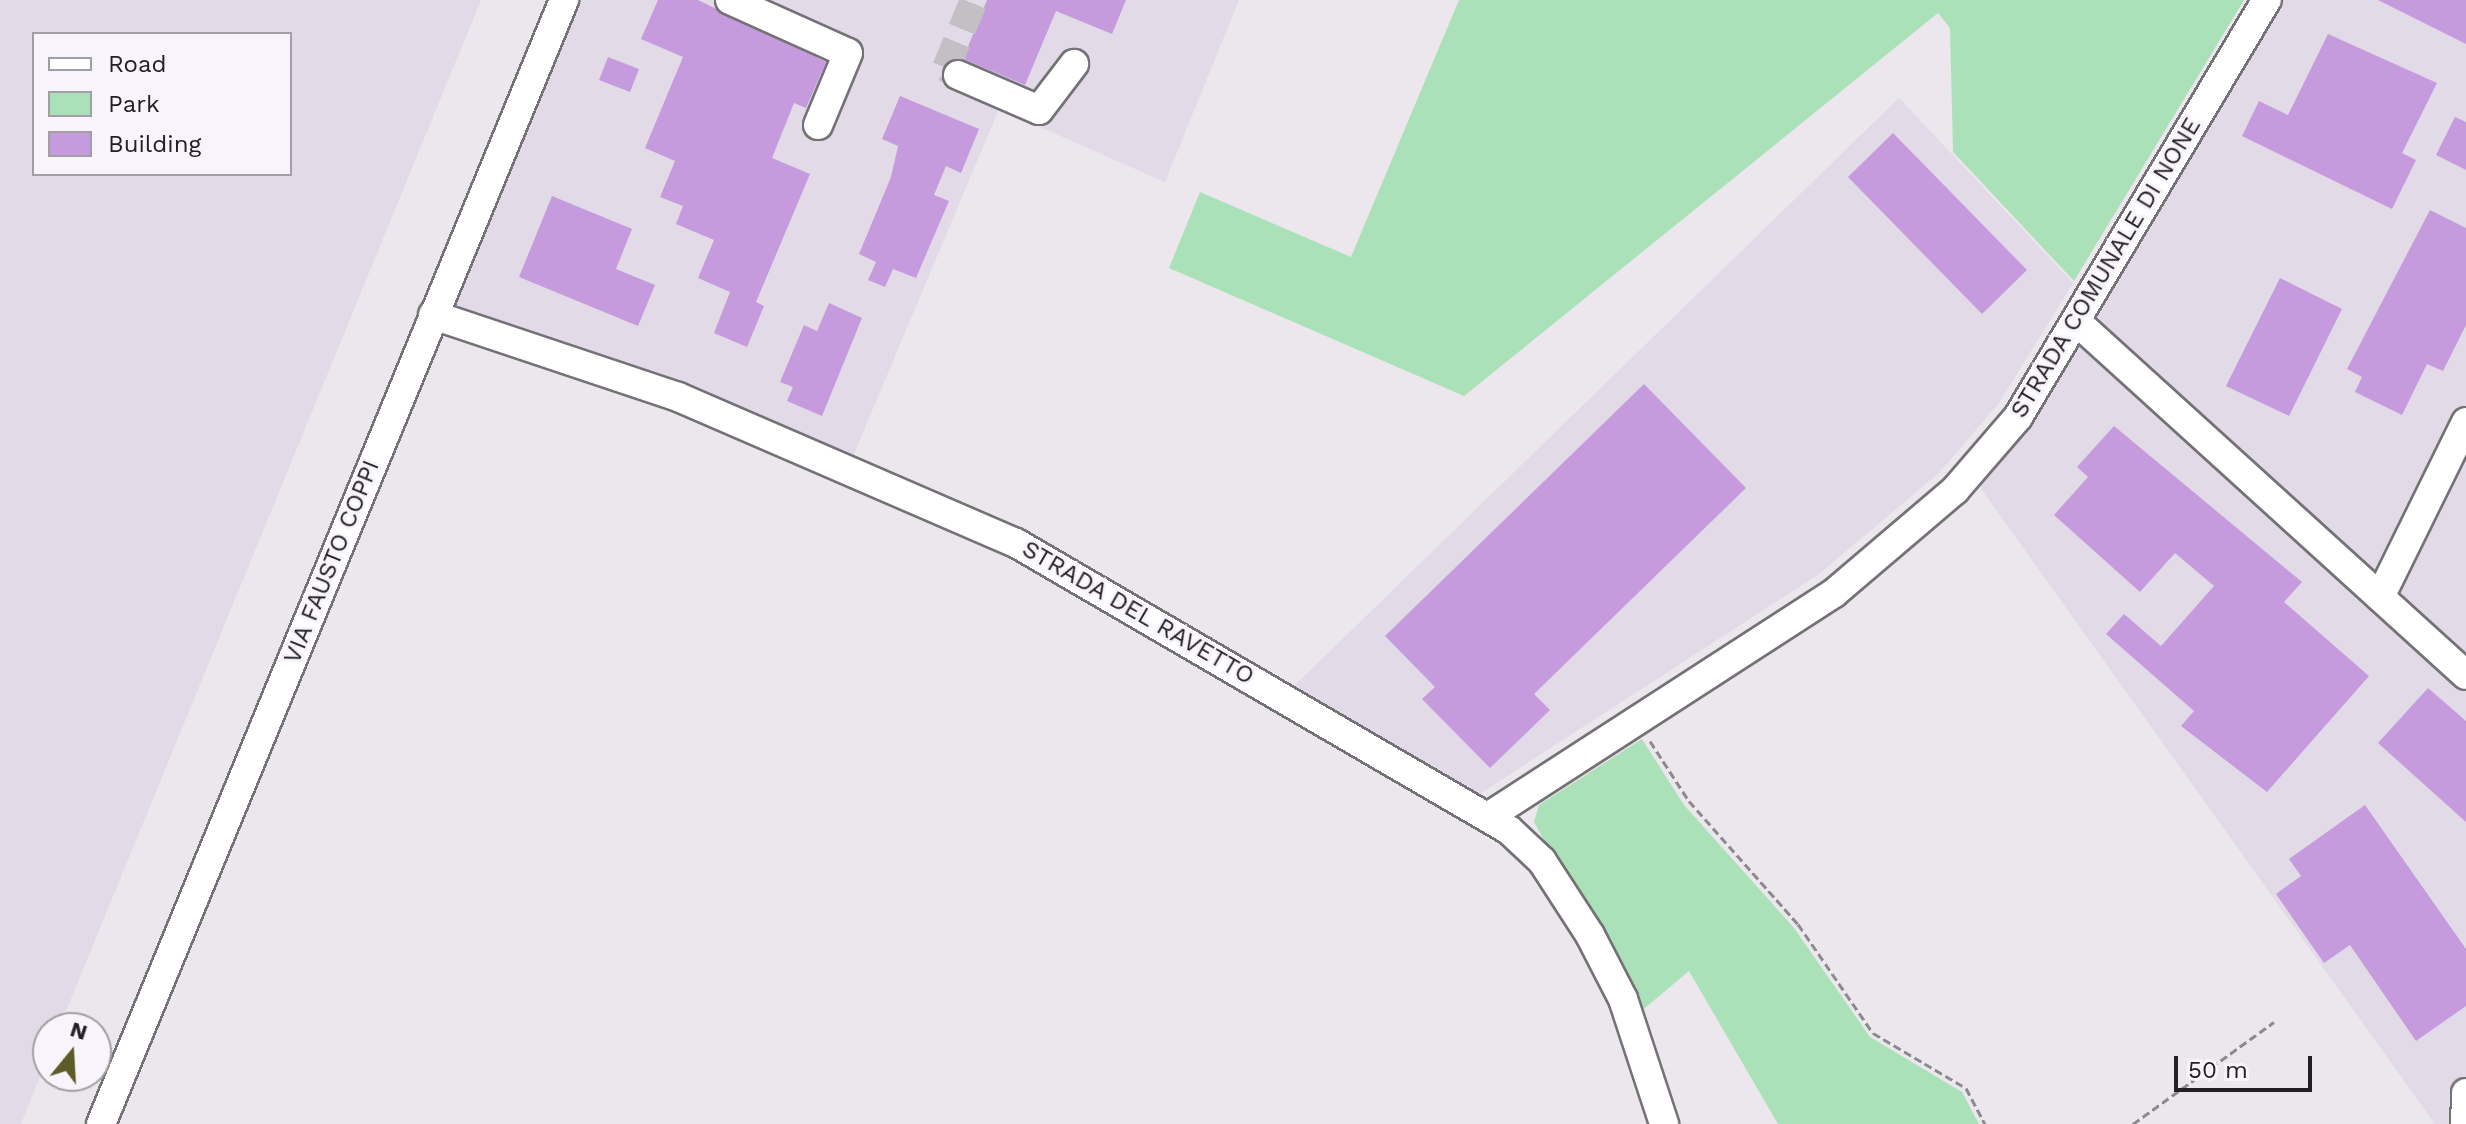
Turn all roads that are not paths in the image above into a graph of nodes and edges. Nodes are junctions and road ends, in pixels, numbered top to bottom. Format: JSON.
{"nodes":[{"id":1,"x":564,"y":0,"type":"edge"},
{"id":2,"x":730,"y":0,"type":"edge"},
{"id":3,"x":2267,"y":0,"type":"edge"},
{"id":4,"x":1074,"y":64,"type":"dead end"},
{"id":5,"x":958,"y":75,"type":"dead end"},
{"id":6,"x":818,"y":125,"type":"dead end"},
{"id":7,"x":433,"y":315,"type":"junction"},
{"id":8,"x":2077,"y":322,"type":"junction"},
{"id":9,"x":2466,"y":422,"type":"edge"},
{"id":10,"x":2380,"y":597,"type":"junction"},
{"id":11,"x":2466,"y":675,"type":"edge"},
{"id":12,"x":1488,"y":817,"type":"junction"},
{"id":13,"x":2466,"y":1093,"type":"edge"},
{"id":14,"x":101,"y":1124,"type":"edge"},
{"id":15,"x":1664,"y":1124,"type":"edge"},
{"id":16,"x":2465,"y":1124,"type":"edge"}],
"edges":[{"from":1,"to":7,"type":"street","name":"VIA FAUSTO COPPI"},
{"from":2,"to":6,"type":"street"},
{"from":3,"to":8,"type":"street","name":"STRADA COMUNALE DI NONE"},
{"from":4,"to":5,"type":"street"},
{"from":7,"to":12,"type":"street","name":"STRADA DEL RAVETTO"},
{"from":7,"to":14,"type":"street","name":"VIA FAUSTO COPPI"},
{"from":8,"to":10,"type":"street"},
{"from":8,"to":12,"type":"street","name":"STRADA COMUNALE DI NONE"},
{"from":9,"to":10,"type":"street"},
{"from":10,"to":11,"type":"street"},
{"from":12,"to":15,"type":"street","name":"STRADA DEL RAVETTO"},
{"from":13,"to":16,"type":"street"}]}
